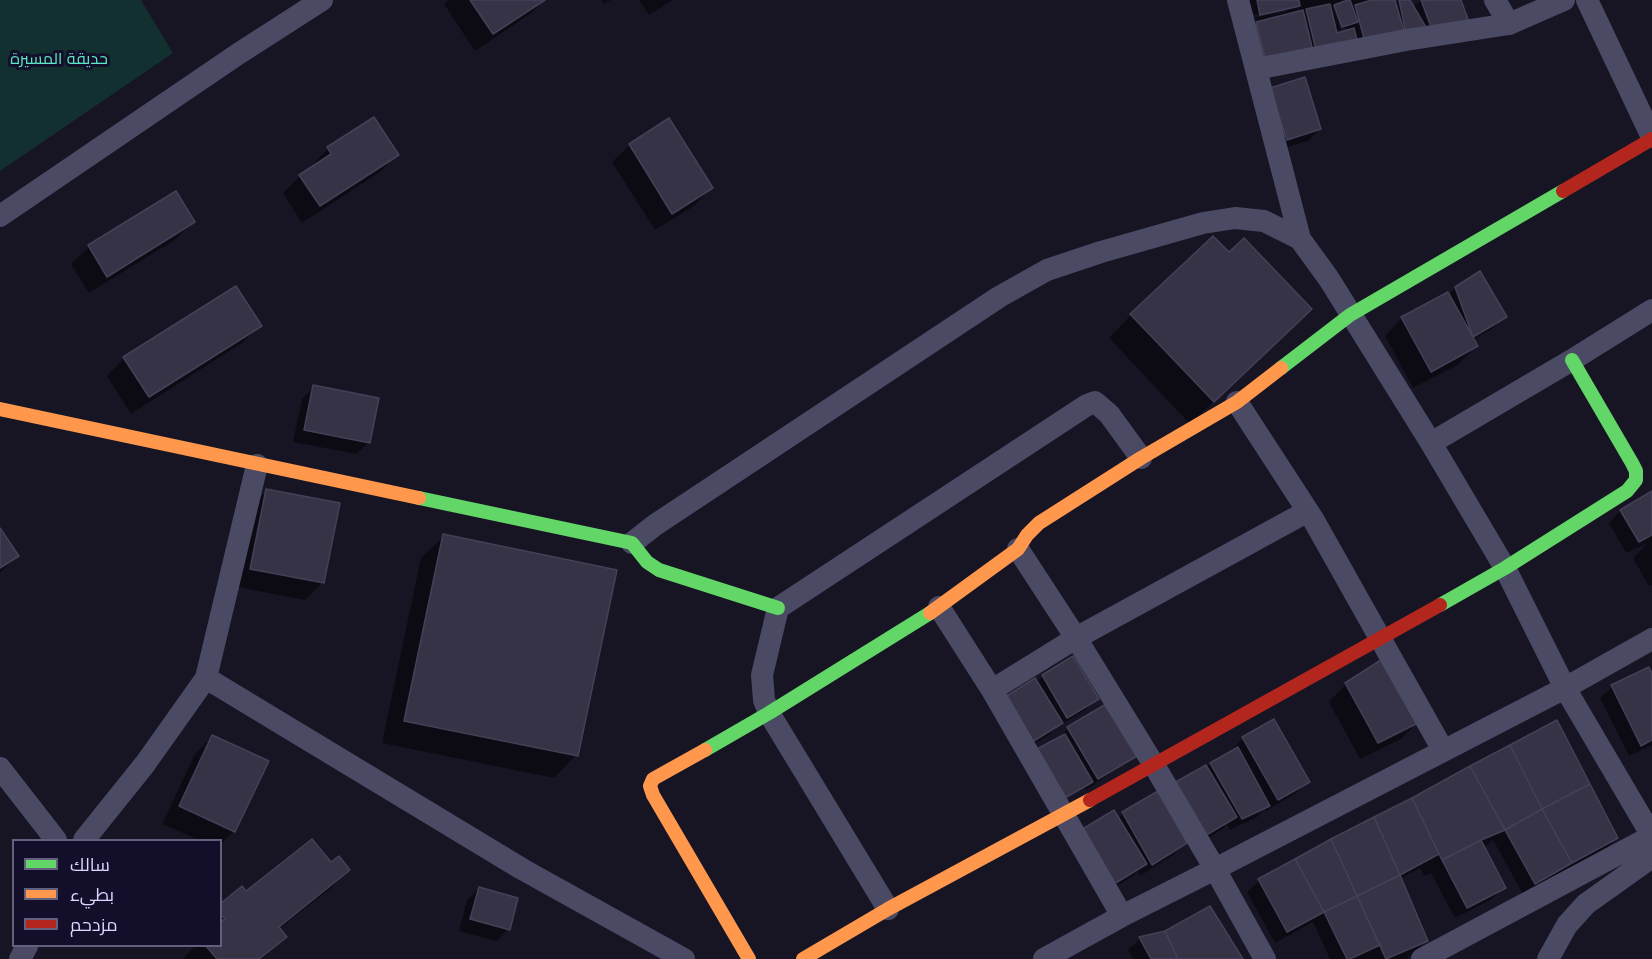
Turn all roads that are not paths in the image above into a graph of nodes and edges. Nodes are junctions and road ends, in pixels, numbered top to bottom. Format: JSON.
{"nodes":[{"id":1,"x":322,"y":0,"type":"edge"},
{"id":2,"x":1238,"y":0,"type":"edge"},
{"id":3,"x":1495,"y":0,"type":"edge"},
{"id":4,"x":1564,"y":0,"type":"edge"},
{"id":5,"x":1587,"y":0,"type":"edge"},
{"id":6,"x":1509,"y":24,"type":"junction"},
{"id":7,"x":1256,"y":69,"type":"junction"},
{"id":8,"x":1652,"y":138,"type":"edge"},
{"id":9,"x":0,"y":216,"type":"edge"},
{"id":10,"x":1300,"y":239,"type":"junction"},
{"id":11,"x":1652,"y":309,"type":"edge"},
{"id":12,"x":1350,"y":315,"type":"junction"},
{"id":13,"x":1572,"y":360,"type":"junction"},
{"id":14,"x":1237,"y":402,"type":"junction"},
{"id":15,"x":0,"y":409,"type":"edge"},
{"id":16,"x":1431,"y":443,"type":"junction"},
{"id":17,"x":1141,"y":458,"type":"junction"},
{"id":18,"x":257,"y":465,"type":"junction"},
{"id":19,"x":1308,"y":512,"type":"junction"},
{"id":20,"x":632,"y":543,"type":"junction"},
{"id":21,"x":1018,"y":549,"type":"junction"},
{"id":22,"x":1505,"y":568,"type":"junction"},
{"id":23,"x":939,"y":607,"type":"junction"},
{"id":24,"x":778,"y":608,"type":"junction"},
{"id":25,"x":1076,"y":638,"type":"junction"},
{"id":26,"x":1381,"y":639,"type":"junction"},
{"id":27,"x":1652,"y":639,"type":"edge"},
{"id":28,"x":206,"y":678,"type":"junction"},
{"id":29,"x":1565,"y":688,"type":"junction"},
{"id":30,"x":992,"y":690,"type":"junction"},
{"id":31,"x":769,"y":713,"type":"junction"},
{"id":32,"x":1443,"y":750,"type":"junction"},
{"id":33,"x":1154,"y":765,"type":"junction"},
{"id":34,"x":0,"y":768,"type":"edge"},
{"id":35,"x":1064,"y":814,"type":"junction"},
{"id":36,"x":1652,"y":836,"type":"edge"},
{"id":37,"x":55,"y":839,"type":"edge"},
{"id":38,"x":85,"y":839,"type":"edge"},
{"id":39,"x":1652,"y":857,"type":"edge"},
{"id":40,"x":1215,"y":869,"type":"junction"},
{"id":41,"x":888,"y":909,"type":"junction"},
{"id":42,"x":1122,"y":916,"type":"junction"},
{"id":43,"x":684,"y":959,"type":"edge"},
{"id":44,"x":749,"y":959,"type":"edge"},
{"id":45,"x":803,"y":959,"type":"edge"},
{"id":46,"x":1044,"y":959,"type":"edge"},
{"id":47,"x":1265,"y":959,"type":"edge"},
{"id":48,"x":1422,"y":959,"type":"edge"},
{"id":49,"x":1548,"y":959,"type":"edge"}],
"edges":[{"from":1,"to":9,"type":"street"},
{"from":2,"to":7,"type":"street"},
{"from":3,"to":6,"type":"street"},
{"from":4,"to":6,"type":"street"},
{"from":5,"to":8,"type":"street"},
{"from":6,"to":7,"type":"street"},
{"from":7,"to":10,"type":"street"},
{"from":8,"to":12,"type":"street"},
{"from":10,"to":12,"type":"street"},
{"from":10,"to":20,"type":"street"},
{"from":11,"to":13,"type":"street"},
{"from":12,"to":14,"type":"street"},
{"from":12,"to":16,"type":"street"},
{"from":13,"to":16,"type":"street"},
{"from":13,"to":22,"type":"street"},
{"from":14,"to":17,"type":"street"},
{"from":14,"to":19,"type":"street"},
{"from":15,"to":18,"type":"street"},
{"from":16,"to":22,"type":"street"},
{"from":17,"to":21,"type":"street"},
{"from":17,"to":24,"type":"street"},
{"from":18,"to":20,"type":"street"},
{"from":18,"to":28,"type":"street"},
{"from":19,"to":25,"type":"street"},
{"from":19,"to":26,"type":"street"},
{"from":20,"to":24,"type":"street"},
{"from":21,"to":23,"type":"street"},
{"from":21,"to":25,"type":"street"},
{"from":22,"to":26,"type":"street"},
{"from":22,"to":29,"type":"street"},
{"from":23,"to":30,"type":"street"},
{"from":23,"to":31,"type":"street"},
{"from":24,"to":31,"type":"street"},
{"from":25,"to":30,"type":"street"},
{"from":25,"to":33,"type":"street"},
{"from":26,"to":32,"type":"street"},
{"from":26,"to":33,"type":"street"},
{"from":27,"to":29,"type":"street"},
{"from":28,"to":38,"type":"street"},
{"from":28,"to":43,"type":"street"},
{"from":29,"to":32,"type":"street"},
{"from":29,"to":36,"type":"street"},
{"from":30,"to":35,"type":"street"},
{"from":31,"to":41,"type":"street"},
{"from":31,"to":44,"type":"street"},
{"from":32,"to":40,"type":"street"},
{"from":33,"to":35,"type":"street"},
{"from":33,"to":40,"type":"street"},
{"from":34,"to":37,"type":"street"},
{"from":35,"to":41,"type":"street"},
{"from":35,"to":42,"type":"street"},
{"from":36,"to":48,"type":"street"},
{"from":39,"to":49,"type":"street"},
{"from":40,"to":42,"type":"street"},
{"from":40,"to":47,"type":"street"},
{"from":41,"to":45,"type":"street"},
{"from":42,"to":46,"type":"street"}]}
